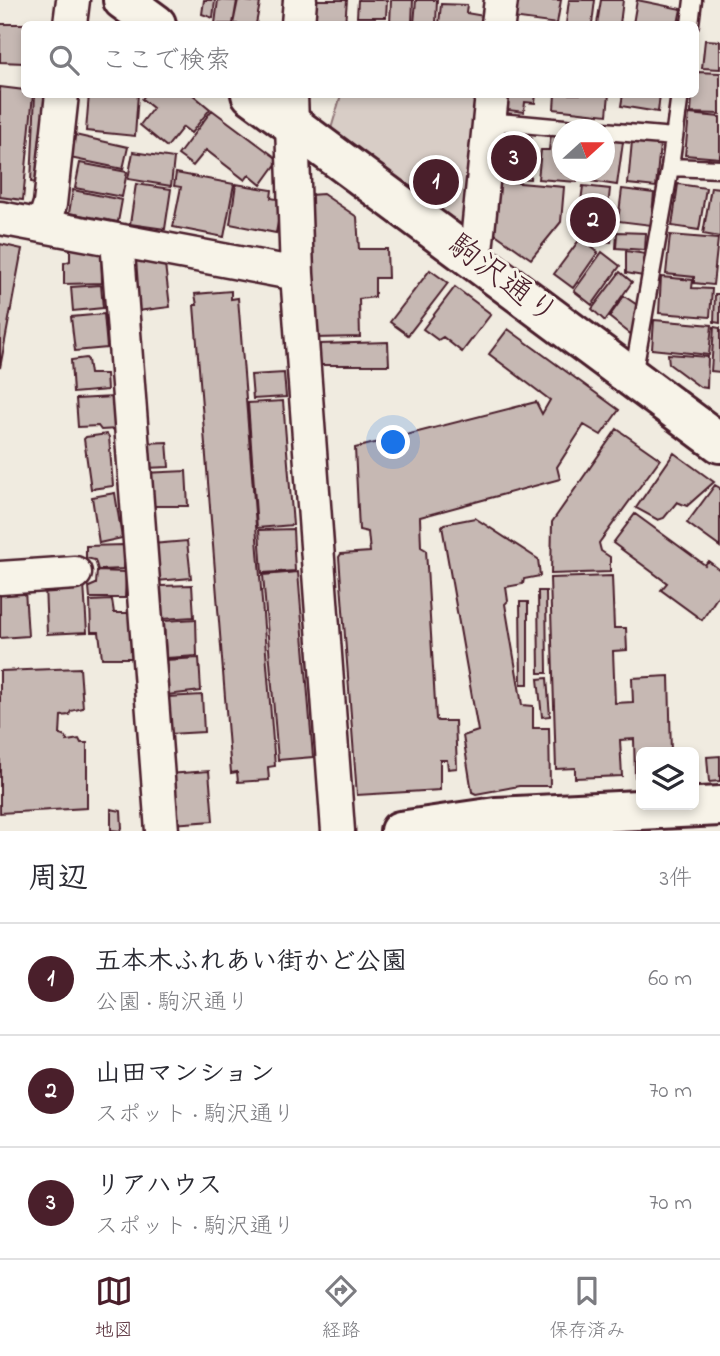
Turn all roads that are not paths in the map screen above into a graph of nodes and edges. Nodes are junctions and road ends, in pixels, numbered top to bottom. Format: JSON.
{"nodes":[{"id":1,"x":73,"y":0,"type":"edge"},
{"id":2,"x":123,"y":0,"type":"edge"},
{"id":3,"x":300,"y":0,"type":"edge"},
{"id":4,"x":501,"y":0,"type":"edge"},
{"id":5,"x":693,"y":0,"type":"edge"},
{"id":6,"x":70,"y":21,"type":"edge"},
{"id":7,"x":152,"y":21,"type":"edge"},
{"id":8,"x":298,"y":21,"type":"edge"},
{"id":9,"x":498,"y":21,"type":"edge"},
{"id":10,"x":690,"y":21,"type":"edge"},
{"id":11,"x":62,"y":98,"type":"edge"},
{"id":12,"x":261,"y":98,"type":"edge"},
{"id":13,"x":679,"y":98,"type":"edge"},
{"id":14,"x":490,"y":108,"type":"edge"},
{"id":15,"x":292,"y":110,"type":"edge"},
{"id":16,"x":552,"y":122,"type":"edge"},
{"id":17,"x":615,"y":132,"type":"edge"},
{"id":18,"x":674,"y":137,"type":"junction"},
{"id":19,"x":670,"y":167,"type":"junction"},
{"id":20,"x":720,"y":169,"type":"edge"},
{"id":21,"x":0,"y":218,"type":"edge"},
{"id":22,"x":43,"y":225,"type":"junction"},
{"id":23,"x":117,"y":240,"type":"junction"},
{"id":24,"x":475,"y":261,"type":"junction"},
{"id":25,"x":297,"y":274,"type":"junction"},
{"id":26,"x":632,"y":378,"type":"junction"},
{"id":27,"x":703,"y":425,"type":"edge"},
{"id":28,"x":75,"y":573,"type":"dead end"},
{"id":29,"x":0,"y":578,"type":"edge"},
{"id":30,"x":720,"y":806,"type":"edge"},
{"id":31,"x":614,"y":821,"type":"edge"},
{"id":32,"x":162,"y":831,"type":"edge"},
{"id":33,"x":338,"y":831,"type":"edge"},
{"id":34,"x":400,"y":831,"type":"edge"}],
"edges":[{"from":1,"to":6,"type":"street"},
{"from":2,"to":7,"type":"main road"},
{"from":3,"to":8,"type":"street"},
{"from":4,"to":9,"type":"street"},
{"from":5,"to":10,"type":"lane"},
{"from":11,"to":22,"type":"street"},
{"from":12,"to":15,"type":"main road","name":"駒沢通り"},
{"from":13,"to":18,"type":"lane"},
{"from":14,"to":16,"type":"lane"},
{"from":14,"to":24,"type":"street"},
{"from":15,"to":24,"type":"main road","name":"駒沢通り"},
{"from":15,"to":25,"type":"street"},
{"from":17,"to":18,"type":"lane"},
{"from":18,"to":19,"type":"lane"},
{"from":19,"to":20,"type":"lane"},
{"from":19,"to":26,"type":"lane"},
{"from":21,"to":22,"type":"street"},
{"from":22,"to":23,"type":"street"},
{"from":23,"to":25,"type":"street"},
{"from":23,"to":32,"type":"street"},
{"from":24,"to":26,"type":"main road","name":"駒沢通り"},
{"from":25,"to":33,"type":"street"},
{"from":26,"to":27,"type":"main road","name":"駒沢通り"},
{"from":28,"to":29,"type":"street"},
{"from":30,"to":31,"type":"main road"},
{"from":31,"to":34,"type":"main road"}]}
